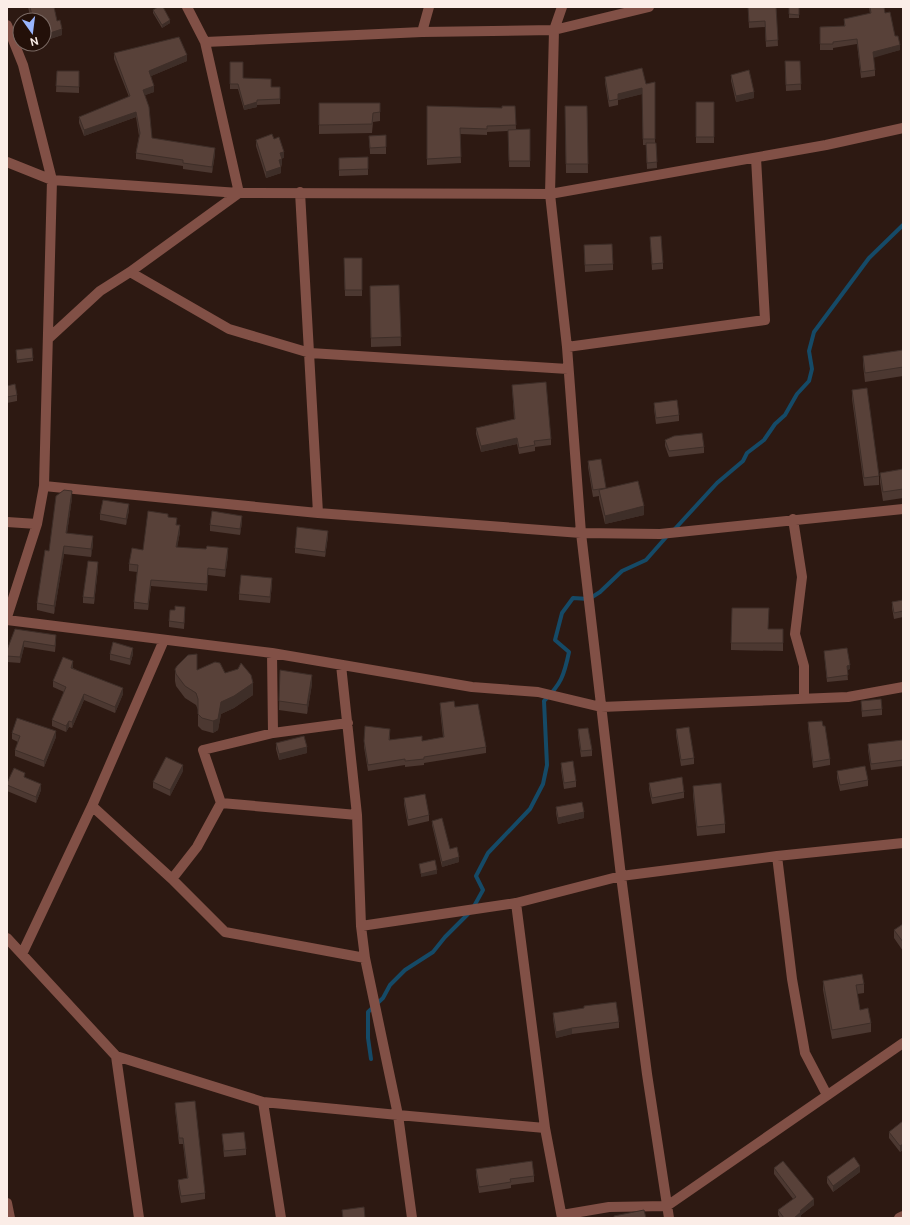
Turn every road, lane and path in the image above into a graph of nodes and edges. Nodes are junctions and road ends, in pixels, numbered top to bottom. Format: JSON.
{"nodes":[{"id":1,"x":187,"y":7,"type":"edge"},
{"id":2,"x":429,"y":7,"type":"edge"},
{"id":3,"x":562,"y":7,"type":"edge"},
{"id":4,"x":649,"y":7,"type":"edge"},
{"id":5,"x":7,"y":26,"type":"edge"},
{"id":6,"x":554,"y":30,"type":"junction"},
{"id":7,"x":422,"y":32,"type":"junction"},
{"id":8,"x":205,"y":42,"type":"junction"},
{"id":9,"x":903,"y":128,"type":"edge"},
{"id":10,"x":756,"y":158,"type":"junction"},
{"id":11,"x":7,"y":162,"type":"edge"},
{"id":12,"x":52,"y":180,"type":"junction"},
{"id":13,"x":300,"y":192,"type":"junction"},
{"id":14,"x":239,"y":193,"type":"junction"},
{"id":15,"x":550,"y":194,"type":"junction"},
{"id":16,"x":130,"y":272,"type":"junction"},
{"id":17,"x":49,"y":338,"type":"junction"},
{"id":18,"x":567,"y":347,"type":"junction"},
{"id":19,"x":310,"y":354,"type":"junction"},
{"id":20,"x":568,"y":369,"type":"junction"},
{"id":21,"x":44,"y":486,"type":"junction"},
{"id":22,"x":903,"y":509,"type":"edge"},
{"id":23,"x":318,"y":513,"type":"junction"},
{"id":24,"x":793,"y":519,"type":"junction"},
{"id":25,"x":7,"y":522,"type":"edge"},
{"id":26,"x":37,"y":524,"type":"junction"},
{"id":27,"x":581,"y":533,"type":"junction"},
{"id":28,"x":7,"y":617,"type":"edge"},
{"id":29,"x":7,"y":620,"type":"edge"},
{"id":30,"x":164,"y":640,"type":"junction"},
{"id":31,"x":272,"y":653,"type":"junction"},
{"id":32,"x":341,"y":665,"type":"junction"},
{"id":33,"x":903,"y":687,"type":"edge"},
{"id":34,"x":804,"y":698,"type":"junction"},
{"id":35,"x":601,"y":707,"type":"junction"},
{"id":36,"x":348,"y":723,"type":"junction"},
{"id":37,"x":273,"y":733,"type":"junction"},
{"id":38,"x":221,"y":803,"type":"junction"},
{"id":39,"x":92,"y":806,"type":"junction"},
{"id":40,"x":357,"y":815,"type":"junction"},
{"id":41,"x":903,"y":843,"type":"edge"},
{"id":42,"x":778,"y":856,"type":"junction"},
{"id":43,"x":621,"y":876,"type":"junction"},
{"id":44,"x":172,"y":879,"type":"junction"},
{"id":45,"x":516,"y":903,"type":"junction"},
{"id":46,"x":362,"y":926,"type":"junction"},
{"id":47,"x":7,"y":938,"type":"edge"},
{"id":48,"x":22,"y":954,"type":"junction"},
{"id":49,"x":365,"y":958,"type":"junction"},
{"id":50,"x":903,"y":1043,"type":"edge"},
{"id":51,"x":116,"y":1056,"type":"junction"},
{"id":52,"x":827,"y":1095,"type":"junction"},
{"id":53,"x":263,"y":1102,"type":"junction"},
{"id":54,"x":398,"y":1116,"type":"junction"},
{"id":55,"x":545,"y":1128,"type":"junction"},
{"id":56,"x":7,"y":1203,"type":"edge"},
{"id":57,"x":667,"y":1206,"type":"junction"},
{"id":58,"x":903,"y":1216,"type":"edge"},
{"id":59,"x":562,"y":1217,"type":"edge"},
{"id":60,"x":10,"y":1218,"type":"edge"},
{"id":61,"x":140,"y":1218,"type":"edge"},
{"id":62,"x":281,"y":1218,"type":"edge"},
{"id":63,"x":412,"y":1218,"type":"edge"},
{"id":64,"x":668,"y":1218,"type":"edge"},
{"id":65,"x":899,"y":1218,"type":"edge"}],
"edges":[{"from":1,"to":8,"type":"street"},
{"from":2,"to":7,"type":"street"},
{"from":3,"to":6,"type":"street"},
{"from":4,"to":6,"type":"street"},
{"from":5,"to":12,"type":"street"},
{"from":6,"to":7,"type":"street"},
{"from":6,"to":15,"type":"street"},
{"from":7,"to":8,"type":"street"},
{"from":8,"to":14,"type":"street"},
{"from":9,"to":10,"type":"street"},
{"from":10,"to":15,"type":"street"},
{"from":10,"to":18,"type":"street"},
{"from":11,"to":12,"type":"street"},
{"from":12,"to":14,"type":"street"},
{"from":12,"to":17,"type":"street"},
{"from":13,"to":14,"type":"street"},
{"from":13,"to":15,"type":"street"},
{"from":13,"to":19,"type":"street"},
{"from":14,"to":16,"type":"street"},
{"from":15,"to":18,"type":"street"},
{"from":16,"to":17,"type":"street"},
{"from":16,"to":19,"type":"street"},
{"from":17,"to":21,"type":"street"},
{"from":18,"to":20,"type":"street"},
{"from":19,"to":20,"type":"street"},
{"from":19,"to":23,"type":"street"},
{"from":20,"to":27,"type":"street"},
{"from":21,"to":23,"type":"street"},
{"from":21,"to":26,"type":"street"},
{"from":22,"to":24,"type":"street"},
{"from":23,"to":27,"type":"street"},
{"from":24,"to":27,"type":"street"},
{"from":24,"to":34,"type":"street"},
{"from":25,"to":26,"type":"street"},
{"from":26,"to":28,"type":"street"},
{"from":27,"to":35,"type":"street"},
{"from":29,"to":30,"type":"street"},
{"from":30,"to":31,"type":"street"},
{"from":30,"to":39,"type":"street"},
{"from":31,"to":32,"type":"street"},
{"from":31,"to":37,"type":"street"},
{"from":32,"to":35,"type":"street"},
{"from":32,"to":36,"type":"street"},
{"from":33,"to":34,"type":"street"},
{"from":34,"to":35,"type":"street"},
{"from":35,"to":43,"type":"street"},
{"from":36,"to":37,"type":"street"},
{"from":36,"to":40,"type":"street"},
{"from":37,"to":38,"type":"street"},
{"from":38,"to":40,"type":"street"},
{"from":38,"to":44,"type":"street"},
{"from":39,"to":44,"type":"street"},
{"from":39,"to":48,"type":"street"},
{"from":40,"to":46,"type":"street"},
{"from":41,"to":42,"type":"street"},
{"from":42,"to":43,"type":"street"},
{"from":42,"to":52,"type":"street"},
{"from":43,"to":45,"type":"street"},
{"from":43,"to":57,"type":"street"},
{"from":44,"to":49,"type":"street"},
{"from":45,"to":46,"type":"street"},
{"from":45,"to":55,"type":"street"},
{"from":46,"to":49,"type":"street"},
{"from":47,"to":48,"type":"street"},
{"from":48,"to":51,"type":"street"},
{"from":49,"to":54,"type":"street"},
{"from":50,"to":52,"type":"street"},
{"from":51,"to":53,"type":"street"},
{"from":51,"to":61,"type":"street"},
{"from":52,"to":57,"type":"street"},
{"from":53,"to":54,"type":"street"},
{"from":53,"to":62,"type":"street"},
{"from":54,"to":55,"type":"street"},
{"from":54,"to":63,"type":"street"},
{"from":55,"to":59,"type":"street"},
{"from":56,"to":60,"type":"street"},
{"from":57,"to":59,"type":"street"},
{"from":57,"to":64,"type":"street"},
{"from":58,"to":65,"type":"street"}]}
